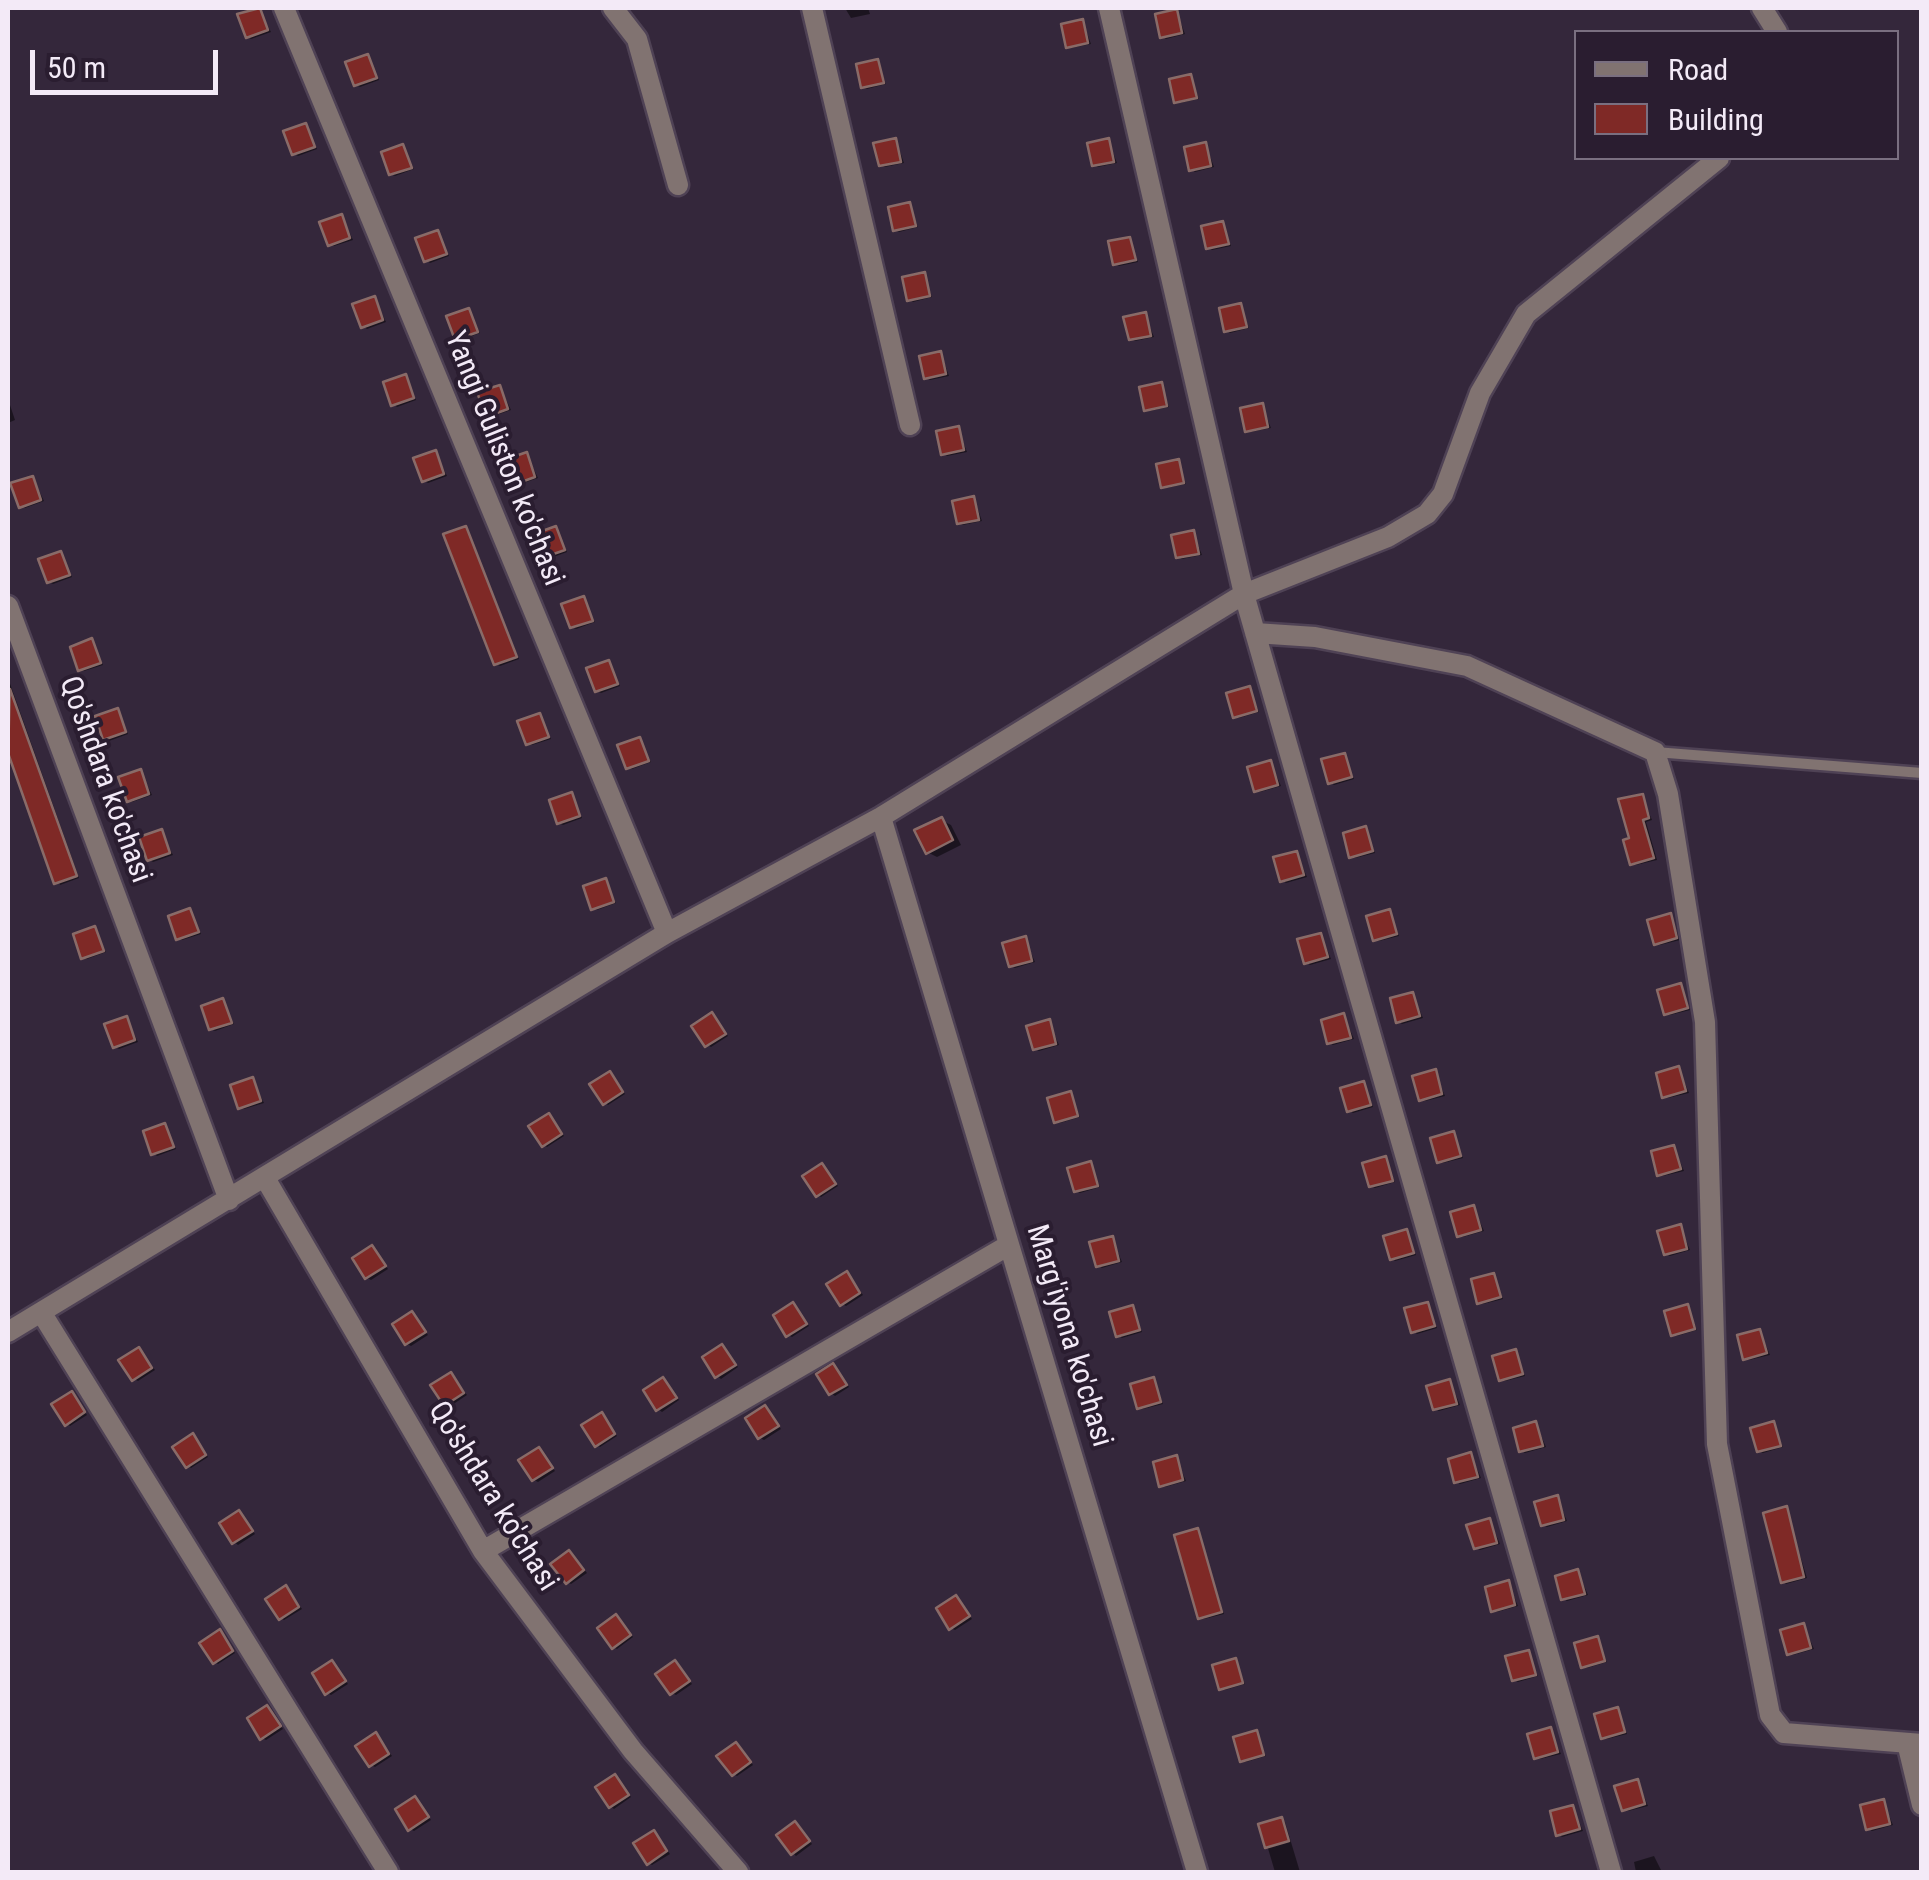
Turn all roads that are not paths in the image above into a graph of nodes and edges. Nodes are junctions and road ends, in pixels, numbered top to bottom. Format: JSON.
{"nodes":[{"id":1,"x":284,"y":8,"type":"edge"},
{"id":2,"x":613,"y":8,"type":"edge"},
{"id":3,"x":812,"y":8,"type":"edge"},
{"id":4,"x":1110,"y":8,"type":"edge"},
{"id":5,"x":1762,"y":8,"type":"edge"},
{"id":6,"x":1776,"y":30,"type":"edge"},
{"id":7,"x":1717,"y":160,"type":"edge"},
{"id":8,"x":678,"y":184,"type":"dead end"},
{"id":9,"x":910,"y":425,"type":"dead end"},
{"id":10,"x":1244,"y":594,"type":"junction"},
{"id":11,"x":8,"y":606,"type":"edge"},
{"id":12,"x":1255,"y":632,"type":"junction"},
{"id":13,"x":1656,"y":752,"type":"junction"},
{"id":14,"x":1922,"y":773,"type":"edge"},
{"id":15,"x":882,"y":817,"type":"junction"},
{"id":16,"x":667,"y":933,"type":"junction"},
{"id":17,"x":264,"y":1178,"type":"junction"},
{"id":18,"x":229,"y":1200,"type":"junction"},
{"id":19,"x":1009,"y":1244,"type":"junction"},
{"id":20,"x":41,"y":1312,"type":"junction"},
{"id":21,"x":8,"y":1332,"type":"edge"},
{"id":22,"x":484,"y":1551,"type":"junction"},
{"id":23,"x":1914,"y":1743,"type":"edge"},
{"id":24,"x":1922,"y":1805,"type":"edge"},
{"id":25,"x":388,"y":1872,"type":"edge"},
{"id":26,"x":738,"y":1872,"type":"edge"},
{"id":27,"x":1197,"y":1872,"type":"edge"},
{"id":28,"x":1611,"y":1872,"type":"edge"}],
"edges":[{"from":1,"to":16,"type":"street","name":"Yangi Guliston ko'chasi"},
{"from":2,"to":8,"type":"street"},
{"from":3,"to":9,"type":"street"},
{"from":4,"to":10,"type":"street"},
{"from":5,"to":6,"type":"street"},
{"from":7,"to":10,"type":"street"},
{"from":10,"to":12,"type":"street"},
{"from":10,"to":15,"type":"street"},
{"from":11,"to":18,"type":"street","name":"Qo'shdara ko'chasi"},
{"from":12,"to":13,"type":"street"},
{"from":12,"to":28,"type":"street"},
{"from":13,"to":14,"type":"lane"},
{"from":13,"to":23,"type":"street"},
{"from":15,"to":16,"type":"street"},
{"from":15,"to":19,"type":"street","name":"Marg'iyona ko'chasi"},
{"from":16,"to":17,"type":"street"},
{"from":17,"to":18,"type":"street"},
{"from":17,"to":22,"type":"street","name":"Qo'shdara ko'chasi"},
{"from":18,"to":20,"type":"street"},
{"from":19,"to":22,"type":"street"},
{"from":19,"to":27,"type":"street","name":"Marg'iyona ko'chasi"},
{"from":20,"to":21,"type":"street"},
{"from":20,"to":25,"type":"street"},
{"from":22,"to":26,"type":"street","name":"Qo'shdara ko'chasi"},
{"from":23,"to":24,"type":"street"}]}
